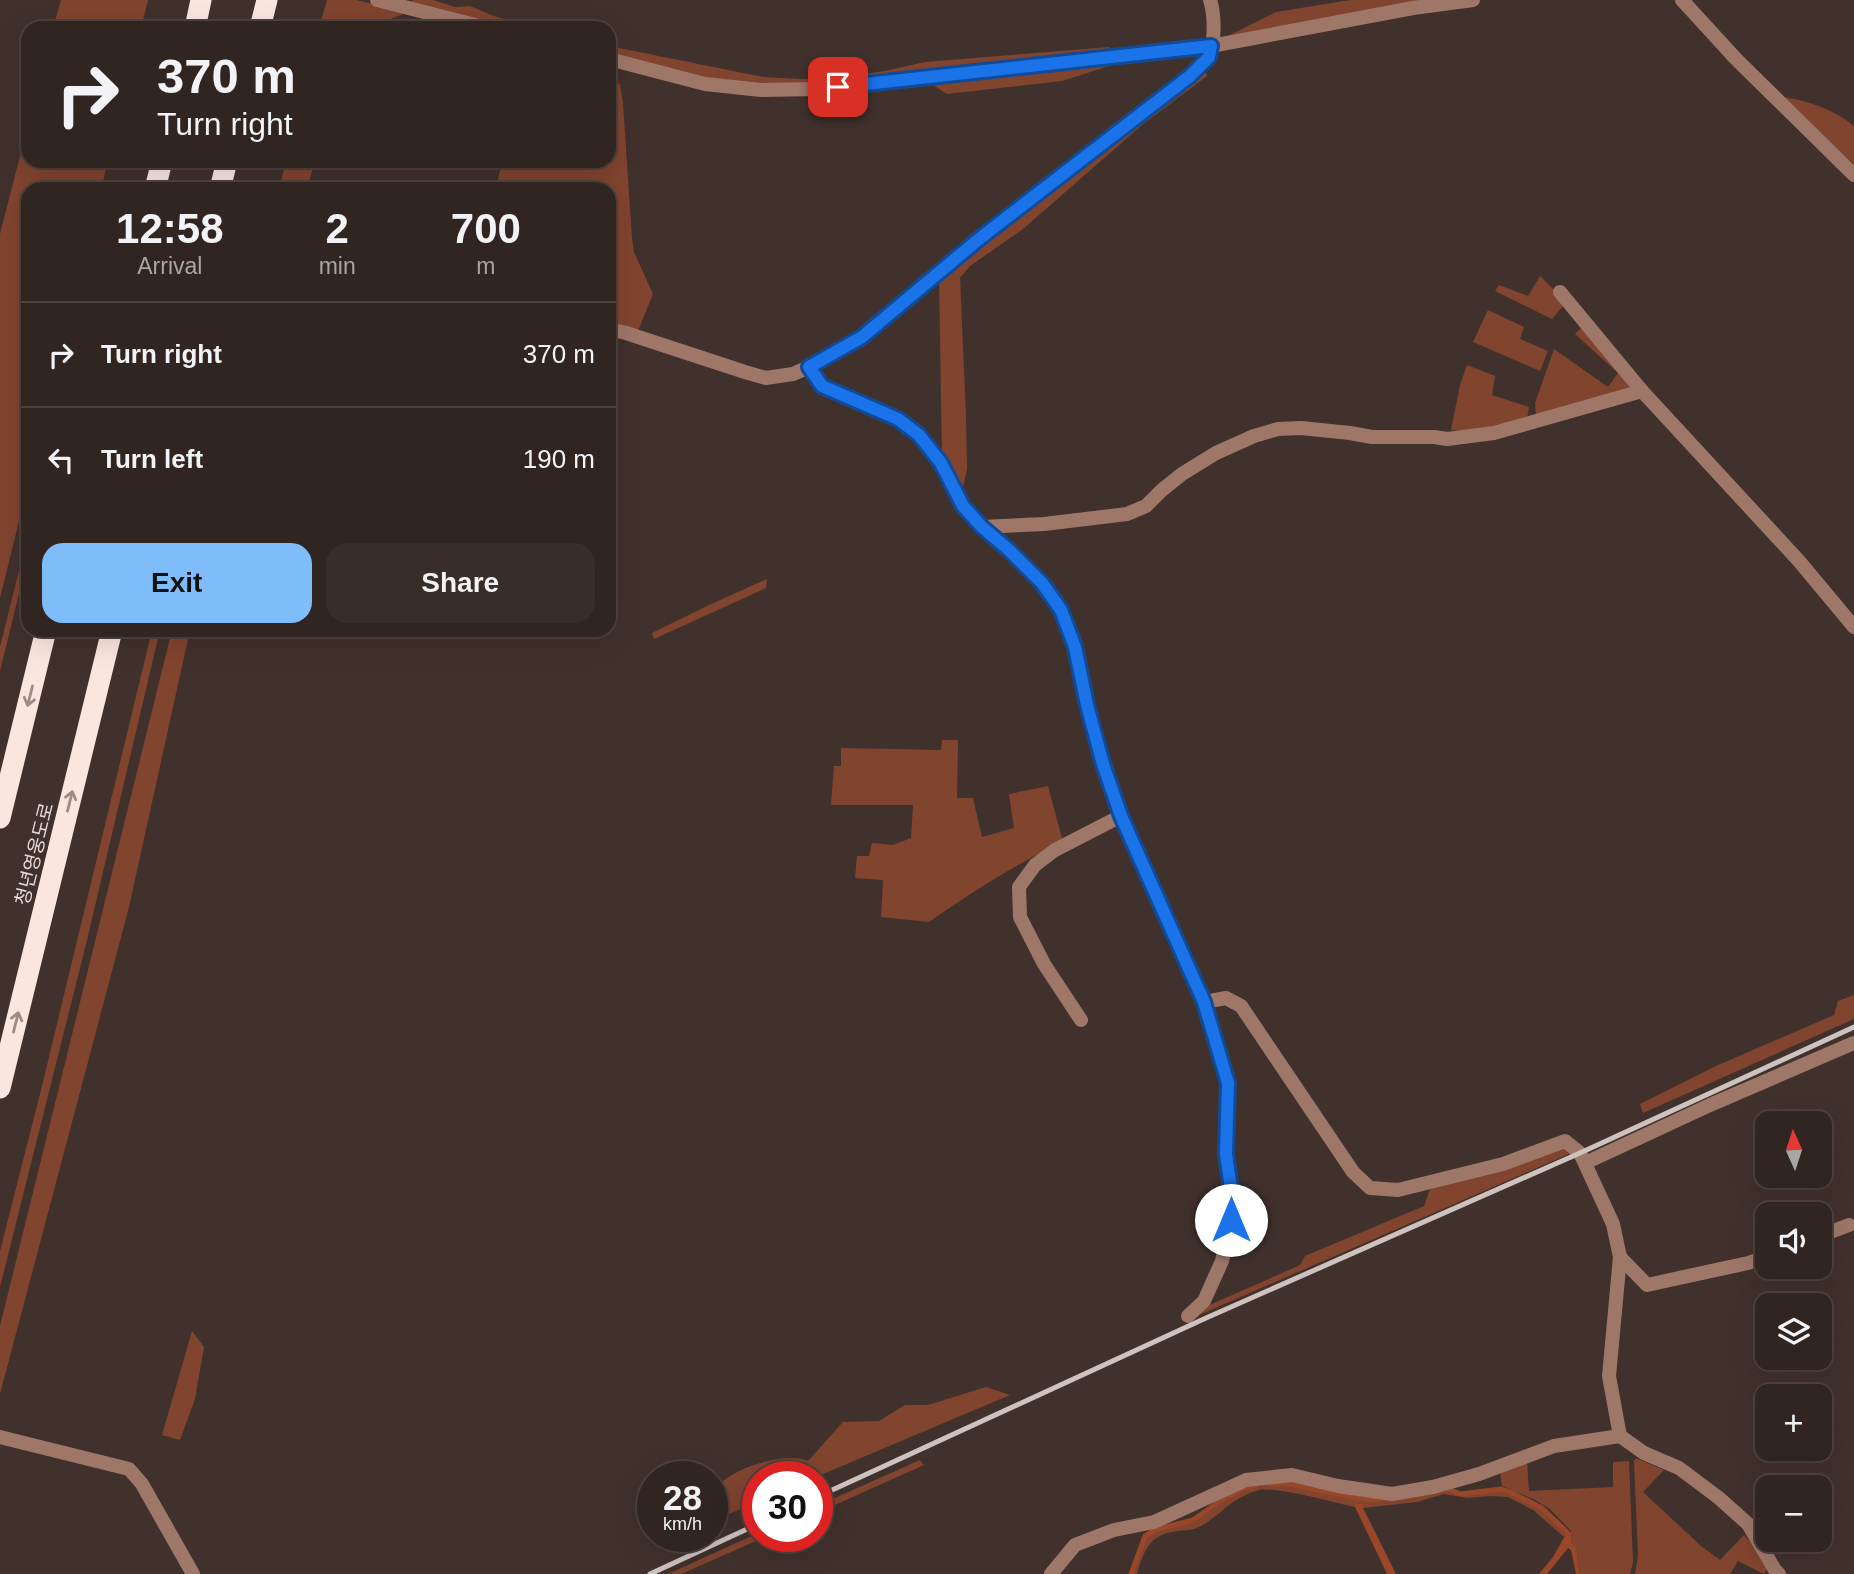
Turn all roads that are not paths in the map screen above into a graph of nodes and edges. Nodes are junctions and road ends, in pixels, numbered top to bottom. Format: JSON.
{"nodes":[{"id":1,"x":201,"y":0,"type":"edge"},
{"id":2,"x":267,"y":0,"type":"edge"},
{"id":3,"x":377,"y":0,"type":"edge"},
{"id":4,"x":1210,"y":0,"type":"edge"},
{"id":5,"x":1473,"y":0,"type":"edge"},
{"id":6,"x":1682,"y":0,"type":"edge"},
{"id":7,"x":196,"y":21,"type":"edge"},
{"id":8,"x":262,"y":21,"type":"edge"},
{"id":9,"x":460,"y":21,"type":"edge"},
{"id":10,"x":1211,"y":46,"type":"junction"},
{"id":11,"x":616,"y":61,"type":"edge"},
{"id":12,"x":1854,"y":175,"type":"edge"},
{"id":13,"x":1560,"y":292,"type":"dead end"},
{"id":14,"x":616,"y":331,"type":"edge"},
{"id":15,"x":809,"y":367,"type":"junction"},
{"id":16,"x":1642,"y":391,"type":"junction"},
{"id":17,"x":982,"y":527,"type":"junction"},
{"id":18,"x":1854,"y":627,"type":"edge"},
{"id":19,"x":44,"y":637,"type":"edge"},
{"id":20,"x":110,"y":637,"type":"edge"},
{"id":21,"x":1121,"y":816,"type":"junction"},
{"id":22,"x":0,"y":818,"type":"edge"},
{"id":23,"x":1204,"y":1002,"type":"junction"},
{"id":24,"x":1081,"y":1020,"type":"dead end"},
{"id":25,"x":1854,"y":1043,"type":"edge"},
{"id":26,"x":0,"y":1088,"type":"edge"},
{"id":27,"x":1584,"y":1163,"type":"junction"},
{"id":28,"x":1849,"y":1225,"type":"dead end"},
{"id":29,"x":1832,"y":1231,"type":"edge"},
{"id":30,"x":1620,"y":1257,"type":"junction"},
{"id":31,"x":1755,"y":1261,"type":"edge"},
{"id":32,"x":1188,"y":1316,"type":"dead end"},
{"id":33,"x":1620,"y":1436,"type":"junction"},
{"id":34,"x":0,"y":1437,"type":"edge"},
{"id":35,"x":193,"y":1574,"type":"edge"},
{"id":36,"x":1051,"y":1574,"type":"edge"},
{"id":37,"x":1779,"y":1574,"type":"edge"}],
"edges":[{"from":1,"to":7,"type":"highway"},
{"from":2,"to":8,"type":"highway"},
{"from":3,"to":9,"type":"street"},
{"from":4,"to":10,"type":"street"},
{"from":5,"to":10,"type":"street"},
{"from":6,"to":12,"type":"street"},
{"from":10,"to":11,"type":"street"},
{"from":10,"to":15,"type":"street"},
{"from":13,"to":16,"type":"street"},
{"from":14,"to":15,"type":"street"},
{"from":15,"to":17,"type":"street"},
{"from":16,"to":17,"type":"street"},
{"from":16,"to":18,"type":"street"},
{"from":17,"to":21,"type":"street"},
{"from":19,"to":22,"type":"highway","one_way":true},
{"from":26,"to":20,"type":"highway","name":"청년영웅도로","one_way":true},
{"from":21,"to":23,"type":"street"},
{"from":21,"to":24,"type":"street"},
{"from":23,"to":27,"type":"street"},
{"from":23,"to":32,"type":"street"},
{"from":25,"to":27,"type":"street"},
{"from":27,"to":30,"type":"street"},
{"from":28,"to":29,"type":"street"},
{"from":30,"to":31,"type":"street"},
{"from":30,"to":33,"type":"street"},
{"from":33,"to":36,"type":"street"},
{"from":33,"to":37,"type":"street"},
{"from":34,"to":35,"type":"street"}]}
